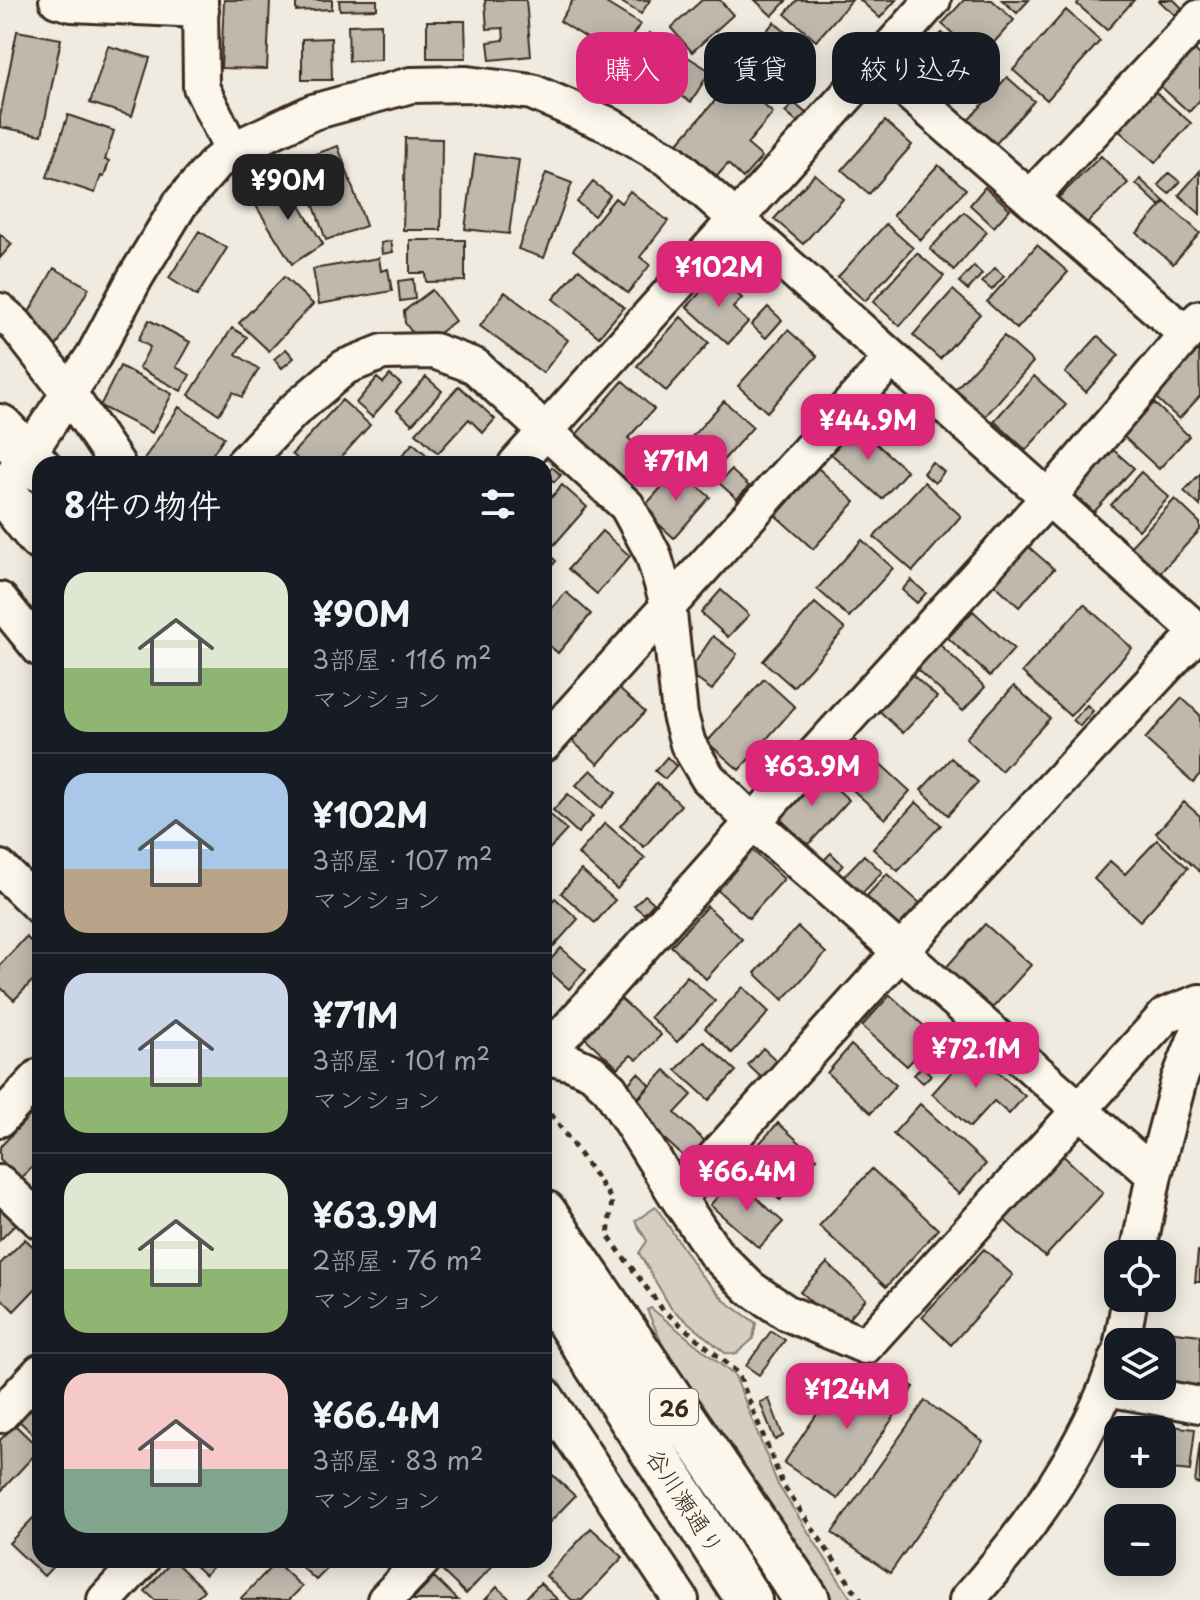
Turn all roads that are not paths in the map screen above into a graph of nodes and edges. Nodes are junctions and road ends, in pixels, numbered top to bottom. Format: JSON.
{"nodes":[{"id":1,"x":57,"y":0,"type":"edge"},
{"id":2,"x":933,"y":0,"type":"edge"},
{"id":3,"x":200,"y":5,"type":"edge"},
{"id":4,"x":1200,"y":17,"type":"edge"},
{"id":5,"x":904,"y":32,"type":"edge"},
{"id":6,"x":840,"y":104,"type":"edge"},
{"id":7,"x":922,"y":104,"type":"edge"},
{"id":8,"x":232,"y":150,"type":"junction"},
{"id":9,"x":1030,"y":198,"type":"junction"},
{"id":10,"x":735,"y":219,"type":"junction"},
{"id":11,"x":0,"y":311,"type":"edge"},
{"id":12,"x":1193,"y":326,"type":"edge"},
{"id":13,"x":891,"y":359,"type":"junction"},
{"id":14,"x":68,"y":392,"type":"junction"},
{"id":15,"x":545,"y":432,"type":"junction"},
{"id":16,"x":23,"y":450,"type":"edge"},
{"id":17,"x":112,"y":456,"type":"edge"},
{"id":18,"x":251,"y":456,"type":"edge"},
{"id":19,"x":523,"y":456,"type":"edge"},
{"id":20,"x":0,"y":489,"type":"edge"},
{"id":21,"x":1049,"y":497,"type":"junction"},
{"id":22,"x":32,"y":528,"type":"edge"},
{"id":23,"x":0,"y":600,"type":"edge"},
{"id":24,"x":668,"y":604,"type":"junction"},
{"id":25,"x":1199,"y":632,"type":"edge"},
{"id":26,"x":32,"y":639,"type":"edge"},
{"id":27,"x":552,"y":735,"type":"edge"},
{"id":28,"x":753,"y":822,"type":"junction"},
{"id":29,"x":0,"y":868,"type":"edge"},
{"id":30,"x":32,"y":899,"type":"edge"},
{"id":31,"x":901,"y":951,"type":"junction"},
{"id":32,"x":1200,"y":1002,"type":"edge"},
{"id":33,"x":1200,"y":1027,"type":"edge"},
{"id":34,"x":552,"y":1047,"type":"edge"},
{"id":35,"x":552,"y":1058,"type":"edge"},
{"id":36,"x":32,"y":1085,"type":"edge"},
{"id":37,"x":1080,"y":1110,"type":"junction"},
{"id":38,"x":0,"y":1119,"type":"edge"},
{"id":39,"x":1154,"y":1175,"type":"junction"},
{"id":40,"x":0,"y":1183,"type":"edge"},
{"id":41,"x":678,"y":1198,"type":"junction"},
{"id":42,"x":32,"y":1213,"type":"edge"},
{"id":43,"x":552,"y":1225,"type":"edge"},
{"id":44,"x":1141,"y":1240,"type":"edge"},
{"id":45,"x":552,"y":1295,"type":"edge"},
{"id":46,"x":32,"y":1381,"type":"edge"},
{"id":47,"x":1104,"y":1392,"type":"edge"},
{"id":48,"x":1176,"y":1396,"type":"edge"},
{"id":49,"x":1200,"y":1405,"type":"edge"},
{"id":50,"x":0,"y":1415,"type":"edge"},
{"id":51,"x":552,"y":1418,"type":"edge"},
{"id":52,"x":135,"y":1568,"type":"edge"},
{"id":53,"x":407,"y":1568,"type":"edge"},
{"id":54,"x":674,"y":1597,"type":"edge"},
{"id":55,"x":974,"y":1597,"type":"edge"},
{"id":56,"x":105,"y":1600,"type":"edge"},
{"id":57,"x":385,"y":1600,"type":"edge"},
{"id":58,"x":749,"y":1600,"type":"edge"},
{"id":59,"x":807,"y":1600,"type":"edge"}],
"edges":[{"from":1,"to":3,"type":"street"},
{"from":2,"to":5,"type":"street"},
{"from":3,"to":8,"type":"street"},
{"from":4,"to":9,"type":"street"},
{"from":6,"to":10,"type":"street"},
{"from":7,"to":9,"type":"street"},
{"from":8,"to":10,"type":"street"},
{"from":8,"to":14,"type":"street"},
{"from":9,"to":12,"type":"street"},
{"from":10,"to":13,"type":"street"},
{"from":10,"to":15,"type":"street"},
{"from":11,"to":14,"type":"street"},
{"from":12,"to":21,"type":"street"},
{"from":13,"to":21,"type":"street"},
{"from":13,"to":24,"type":"street"},
{"from":14,"to":16,"type":"street"},
{"from":14,"to":17,"type":"street"},
{"from":15,"to":18,"type":"street"},
{"from":15,"to":19,"type":"street"},
{"from":15,"to":24,"type":"street"},
{"from":16,"to":20,"type":"street"},
{"from":20,"to":22,"type":"main road"},
{"from":21,"to":25,"type":"street"},
{"from":21,"to":28,"type":"street"},
{"from":23,"to":26,"type":"street"},
{"from":24,"to":27,"type":"street"},
{"from":24,"to":28,"type":"street"},
{"from":25,"to":31,"type":"street"},
{"from":28,"to":31,"type":"street"},
{"from":28,"to":34,"type":"street"},
{"from":29,"to":30,"type":"street"},
{"from":31,"to":37,"type":"street"},
{"from":31,"to":41,"type":"street"},
{"from":32,"to":37,"type":"street"},
{"from":33,"to":39,"type":"street"},
{"from":35,"to":41,"type":"street"},
{"from":36,"to":38,"type":"street"},
{"from":37,"to":39,"type":"street"},
{"from":37,"to":41,"type":"street"},
{"from":39,"to":44,"type":"street"},
{"from":40,"to":42,"type":"street"},
{"from":43,"to":59,"type":"main road","number":"26"},
{"from":45,"to":58,"type":"main road","name":"谷川瀬通り","number":"26"},
{"from":46,"to":50,"type":"street"},
{"from":47,"to":55,"type":"street"},
{"from":48,"to":49,"type":"street"},
{"from":51,"to":54,"type":"street"},
{"from":52,"to":56,"type":"street"},
{"from":53,"to":57,"type":"street"}]}
